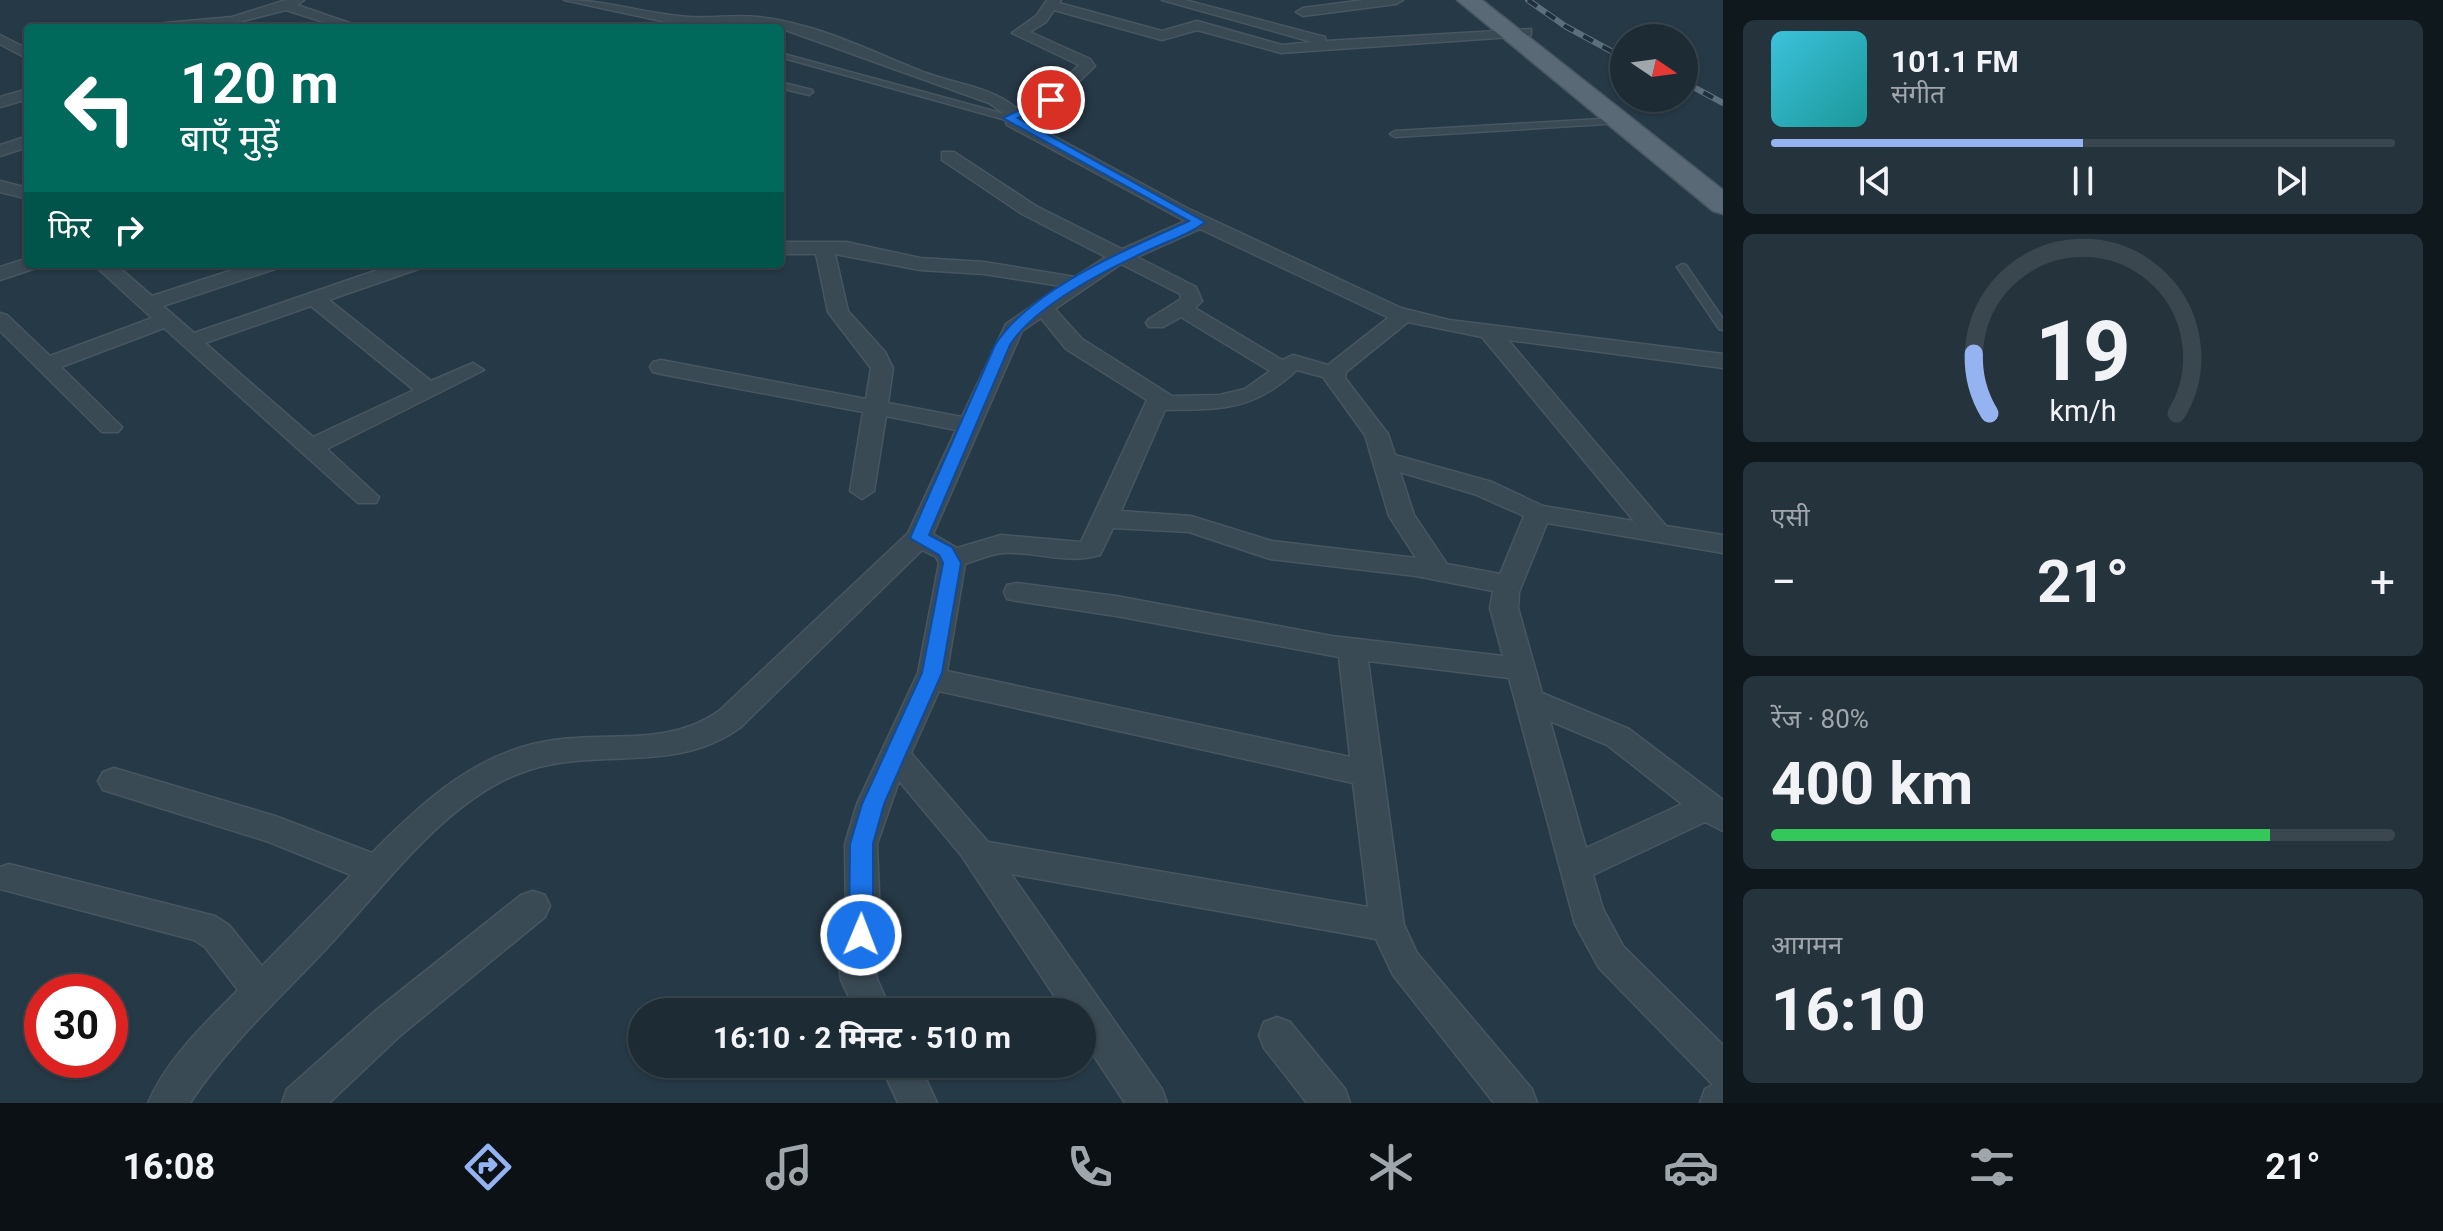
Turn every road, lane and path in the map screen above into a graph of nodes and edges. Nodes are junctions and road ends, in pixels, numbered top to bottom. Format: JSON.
{"nodes":[{"id":1,"x":571,"y":0,"type":"edge"},
{"id":2,"x":1169,"y":0,"type":"edge"},
{"id":3,"x":1396,"y":0,"type":"edge"},
{"id":4,"x":1468,"y":0,"type":"edge"},
{"id":5,"x":1486,"y":0,"type":"edge"},
{"id":6,"x":1052,"y":2,"type":"edge"},
{"id":7,"x":291,"y":3,"type":"edge"},
{"id":8,"x":1303,"y":12,"type":"dead end"},
{"id":9,"x":328,"y":18,"type":"junction"},
{"id":10,"x":208,"y":24,"type":"edge"},
{"id":11,"x":308,"y":24,"type":"edge"},
{"id":12,"x":345,"y":24,"type":"edge"},
{"id":13,"x":770,"y":24,"type":"edge"},
{"id":14,"x":784,"y":28,"type":"edge"},
{"id":15,"x":1517,"y":32,"type":"junction"},
{"id":16,"x":2,"y":39,"type":"dead end"},
{"id":17,"x":1341,"y":46,"type":"junction"},
{"id":18,"x":24,"y":53,"type":"edge"},
{"id":19,"x":784,"y":56,"type":"edge"},
{"id":20,"x":784,"y":86,"type":"edge"},
{"id":21,"x":809,"y":92,"type":"dead end"},
{"id":22,"x":24,"y":95,"type":"edge"},
{"id":23,"x":0,"y":102,"type":"edge"},
{"id":24,"x":1009,"y":117,"type":"junction"},
{"id":25,"x":1618,"y":121,"type":"junction"},
{"id":26,"x":1395,"y":134,"type":"dead end"},
{"id":27,"x":24,"y":142,"type":"edge"},
{"id":28,"x":3,"y":148,"type":"edge"},
{"id":29,"x":948,"y":156,"type":"dead end"},
{"id":30,"x":0,"y":186,"type":"edge"},
{"id":31,"x":1723,"y":190,"type":"edge"},
{"id":32,"x":24,"y":193,"type":"edge"},
{"id":33,"x":1723,"y":205,"type":"edge"},
{"id":34,"x":1199,"y":222,"type":"junction"},
{"id":35,"x":784,"y":248,"type":"edge"},
{"id":36,"x":824,"y":248,"type":"junction"},
{"id":37,"x":1124,"y":256,"type":"junction"},
{"id":38,"x":24,"y":266,"type":"edge"},
{"id":39,"x":1682,"y":267,"type":"dead end"},
{"id":40,"x":108,"y":268,"type":"edge"},
{"id":41,"x":259,"y":268,"type":"edge"},
{"id":42,"x":402,"y":268,"type":"edge"},
{"id":43,"x":0,"y":274,"type":"edge"},
{"id":44,"x":1078,"y":283,"type":"junction"},
{"id":45,"x":314,"y":298,"type":"junction"},
{"id":46,"x":149,"y":304,"type":"junction"},
{"id":47,"x":1042,"y":306,"type":"junction"},
{"id":48,"x":1181,"y":308,"type":"junction"},
{"id":49,"x":1403,"y":316,"type":"junction"},
{"id":50,"x":0,"y":319,"type":"edge"},
{"id":51,"x":167,"y":320,"type":"junction"},
{"id":52,"x":1156,"y":323,"type":"dead end"},
{"id":53,"x":1723,"y":327,"type":"edge"},
{"id":54,"x":1489,"y":331,"type":"junction"},
{"id":55,"x":190,"y":341,"type":"junction"},
{"id":56,"x":1723,"y":361,"type":"edge"},
{"id":57,"x":46,"y":365,"type":"junction"},
{"id":58,"x":661,"y":367,"type":"dead end"},
{"id":59,"x":1282,"y":369,"type":"junction"},
{"id":60,"x":473,"y":370,"type":"dead end"},
{"id":61,"x":1334,"y":373,"type":"junction"},
{"id":62,"x":429,"y":391,"type":"junction"},
{"id":63,"x":1164,"y":401,"type":"junction"},
{"id":64,"x":878,"y":408,"type":"junction"},
{"id":65,"x":969,"y":425,"type":"junction"},
{"id":66,"x":110,"y":427,"type":"dead end"},
{"id":67,"x":311,"y":447,"type":"junction"},
{"id":68,"x":1385,"y":460,"type":"junction"},
{"id":69,"x":862,"y":491,"type":"dead end"},
{"id":70,"x":367,"y":497,"type":"dead end"},
{"id":71,"x":1538,"y":513,"type":"junction"},
{"id":72,"x":1106,"y":519,"type":"junction"},
{"id":73,"x":1659,"y":534,"type":"junction"},
{"id":74,"x":919,"y":538,"type":"junction"},
{"id":75,"x":1723,"y":544,"type":"edge"},
{"id":76,"x":951,"y":559,"type":"junction"},
{"id":77,"x":1438,"y":571,"type":"junction"},
{"id":78,"x":1509,"y":585,"type":"junction"},
{"id":79,"x":1017,"y":592,"type":"dead end"},
{"id":80,"x":1352,"y":648,"type":"junction"},
{"id":81,"x":1522,"y":669,"type":"junction"},
{"id":82,"x":930,"y":678,"type":"junction"},
{"id":83,"x":1531,"y":701,"type":"junction"},
{"id":84,"x":895,"y":755,"type":"junction"},
{"id":85,"x":1365,"y":773,"type":"junction"},
{"id":86,"x":114,"y":781,"type":"dead end"},
{"id":87,"x":1716,"y":812,"type":"edge"},
{"id":88,"x":978,"y":854,"type":"junction"},
{"id":89,"x":1575,"y":868,"type":"junction"},
{"id":90,"x":379,"y":871,"type":"junction"},
{"id":91,"x":9,"y":878,"type":"dead end"},
{"id":92,"x":533,"y":906,"type":"dead end"},
{"id":93,"x":1387,"y":926,"type":"junction"},
{"id":94,"x":262,"y":993,"type":"junction"},
{"id":95,"x":867,"y":998,"type":"edge"},
{"id":96,"x":1277,"y":1035,"type":"dead end"},
{"id":97,"x":1723,"y":1071,"type":"edge"},
{"id":98,"x":906,"y":1078,"type":"edge"},
{"id":99,"x":167,"y":1103,"type":"edge"},
{"id":100,"x":301,"y":1103,"type":"edge"},
{"id":101,"x":918,"y":1103,"type":"edge"},
{"id":102,"x":1148,"y":1103,"type":"edge"},
{"id":103,"x":1331,"y":1103,"type":"edge"},
{"id":104,"x":1518,"y":1103,"type":"edge"}],
"edges":[{"from":1,"to":13,"type":"street"},
{"from":2,"to":17,"type":"street"},
{"from":3,"to":8,"type":"street"},
{"from":4,"to":15,"type":"main road"},
{"from":5,"to":15,"type":"main road"},
{"from":6,"to":17,"type":"street"},
{"from":6,"to":24,"type":"street"},
{"from":7,"to":9,"type":"street"},
{"from":7,"to":10,"type":"street"},
{"from":9,"to":11,"type":"street"},
{"from":9,"to":12,"type":"street"},
{"from":14,"to":24,"type":"street"},
{"from":15,"to":17,"type":"street"},
{"from":15,"to":25,"type":"main road"},
{"from":15,"to":31,"type":"main road"},
{"from":16,"to":18,"type":"street"},
{"from":19,"to":24,"type":"lane"},
{"from":20,"to":21,"type":"lane"},
{"from":22,"to":23,"type":"street"},
{"from":24,"to":34,"type":"street"},
{"from":25,"to":26,"type":"lane"},
{"from":25,"to":33,"type":"main road"},
{"from":27,"to":28,"type":"street"},
{"from":29,"to":37,"type":"street"},
{"from":30,"to":32,"type":"street"},
{"from":34,"to":37,"type":"street"},
{"from":34,"to":49,"type":"street"},
{"from":35,"to":36,"type":"street"},
{"from":36,"to":44,"type":"street"},
{"from":36,"to":64,"type":"street"},
{"from":37,"to":44,"type":"street"},
{"from":37,"to":48,"type":"street"},
{"from":38,"to":43,"type":"street"},
{"from":39,"to":53,"type":"lane"},
{"from":40,"to":46,"type":"street"},
{"from":41,"to":46,"type":"street"},
{"from":42,"to":45,"type":"street"},
{"from":44,"to":47,"type":"street"},
{"from":45,"to":55,"type":"street"},
{"from":45,"to":62,"type":"street"},
{"from":46,"to":51,"type":"street"},
{"from":47,"to":63,"type":"street"},
{"from":47,"to":65,"type":"street"},
{"from":48,"to":52,"type":"street"},
{"from":48,"to":59,"type":"street"},
{"from":49,"to":54,"type":"street"},
{"from":49,"to":61,"type":"street"},
{"from":50,"to":57,"type":"street"},
{"from":51,"to":55,"type":"street"},
{"from":51,"to":57,"type":"street"},
{"from":54,"to":56,"type":"street"},
{"from":54,"to":73,"type":"street"},
{"from":55,"to":67,"type":"street"},
{"from":57,"to":66,"type":"street"},
{"from":58,"to":64,"type":"street"},
{"from":59,"to":61,"type":"street"},
{"from":59,"to":63,"type":"street"},
{"from":60,"to":62,"type":"street"},
{"from":61,"to":68,"type":"street"},
{"from":62,"to":67,"type":"street"},
{"from":63,"to":72,"type":"street"},
{"from":64,"to":65,"type":"street"},
{"from":64,"to":69,"type":"street"},
{"from":65,"to":74,"type":"street"},
{"from":67,"to":70,"type":"street"},
{"from":68,"to":71,"type":"street"},
{"from":68,"to":77,"type":"street"},
{"from":71,"to":73,"type":"street"},
{"from":71,"to":78,"type":"street"},
{"from":72,"to":76,"type":"street"},
{"from":72,"to":77,"type":"street"},
{"from":73,"to":75,"type":"street"},
{"from":74,"to":76,"type":"street"},
{"from":74,"to":90,"type":"street"},
{"from":76,"to":82,"type":"street"},
{"from":77,"to":78,"type":"street"},
{"from":78,"to":81,"type":"street"},
{"from":79,"to":80,"type":"street"},
{"from":80,"to":81,"type":"street"},
{"from":80,"to":85,"type":"street"},
{"from":81,"to":83,"type":"street"},
{"from":82,"to":84,"type":"street"},
{"from":82,"to":85,"type":"street"},
{"from":83,"to":87,"type":"street"},
{"from":83,"to":89,"type":"street"},
{"from":84,"to":88,"type":"street"},
{"from":84,"to":95,"type":"street"},
{"from":85,"to":93,"type":"street"},
{"from":86,"to":90,"type":"street"},
{"from":87,"to":89,"type":"street"},
{"from":88,"to":93,"type":"street"},
{"from":88,"to":102,"type":"street"},
{"from":89,"to":97,"type":"street"},
{"from":90,"to":94,"type":"street"},
{"from":91,"to":94,"type":"street"},
{"from":92,"to":100,"type":"street"},
{"from":93,"to":104,"type":"street"},
{"from":94,"to":99,"type":"street"},
{"from":96,"to":103,"type":"street"},
{"from":98,"to":101,"type":"street"}]}
